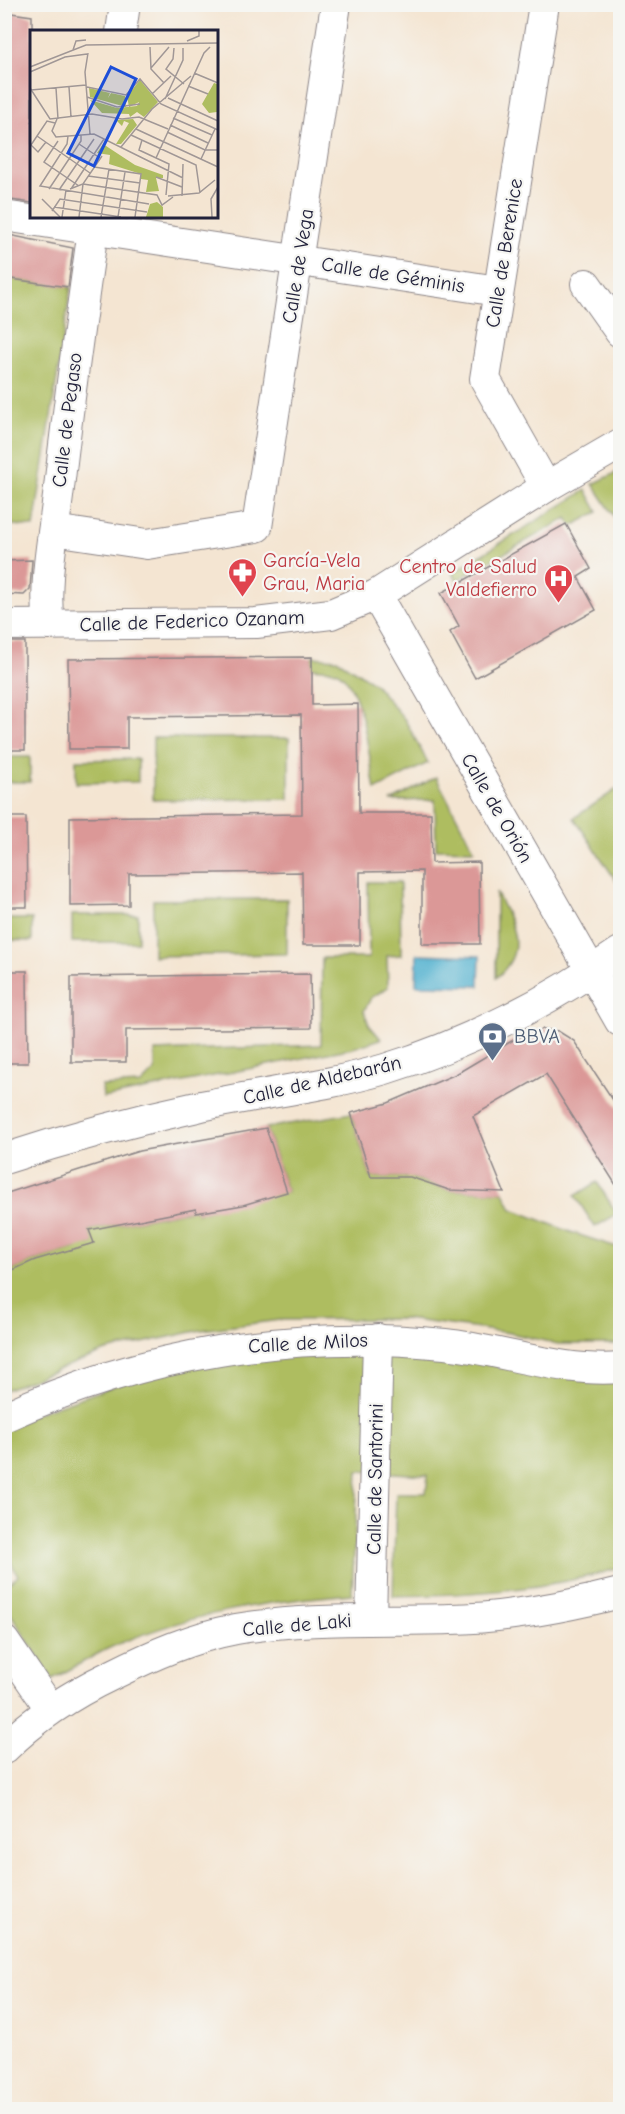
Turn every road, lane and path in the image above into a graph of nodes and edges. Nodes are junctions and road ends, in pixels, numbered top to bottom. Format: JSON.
{"nodes":[{"id":1,"x":125,"y":4,"type":"edge"},
{"id":2,"x":336,"y":4,"type":"edge"},
{"id":3,"x":544,"y":4,"type":"edge"},
{"id":4,"x":121,"y":30,"type":"edge"},
{"id":5,"x":4,"y":216,"type":"edge"},
{"id":6,"x":94,"y":223,"type":"edge"},
{"id":7,"x":299,"y":260,"type":"junction"},
{"id":8,"x":586,"y":284,"type":"dead end"},
{"id":9,"x":498,"y":291,"type":"junction"},
{"id":10,"x":621,"y":332,"type":"edge"},
{"id":11,"x":621,"y":444,"type":"edge"},
{"id":12,"x":546,"y":487,"type":"junction"},
{"id":13,"x":67,"y":532,"type":"dead end"},
{"id":14,"x":376,"y":595,"type":"junction"},
{"id":15,"x":4,"y":625,"type":"edge"},
{"id":16,"x":49,"y":625,"type":"junction"},
{"id":17,"x":621,"y":952,"type":"edge"},
{"id":18,"x":591,"y":972,"type":"junction"},
{"id":19,"x":621,"y":1021,"type":"edge"},
{"id":20,"x":4,"y":1159,"type":"edge"},
{"id":21,"x":378,"y":1339,"type":"junction"},
{"id":22,"x":621,"y":1368,"type":"edge"},
{"id":23,"x":4,"y":1417,"type":"edge"},
{"id":24,"x":621,"y":1593,"type":"edge"},
{"id":25,"x":371,"y":1619,"type":"junction"},
{"id":26,"x":4,"y":1641,"type":"edge"},
{"id":27,"x":50,"y":1708,"type":"junction"},
{"id":28,"x":4,"y":1749,"type":"edge"}],
"edges":[{"from":1,"to":4,"type":"street"},
{"from":2,"to":7,"type":"street","name":"Calle de Vega"},
{"from":3,"to":9,"type":"street","name":"Calle de Berenice"},
{"from":5,"to":6,"type":"street","name":"Calle de Géminis"},
{"from":6,"to":7,"type":"street","name":"Calle de Géminis"},
{"from":6,"to":16,"type":"street","name":"Calle de Pegaso"},
{"from":7,"to":9,"type":"street","name":"Calle de Géminis"},
{"from":7,"to":13,"type":"street","name":"Calle de Vega"},
{"from":8,"to":10,"type":"street"},
{"from":9,"to":12,"type":"street","name":"Calle de Berenice"},
{"from":11,"to":12,"type":"street","name":"Calle de Federico Ozanam"},
{"from":12,"to":14,"type":"street","name":"Calle de Federico Ozanam"},
{"from":14,"to":16,"type":"street","name":"Calle de Federico Ozanam"},
{"from":14,"to":18,"type":"street","name":"Calle de Orión"},
{"from":15,"to":16,"type":"street","name":"Calle de Federico Ozanam"},
{"from":17,"to":18,"type":"street","name":"Calle de Aldebarán"},
{"from":18,"to":19,"type":"street","name":"Calle de Orión"},
{"from":18,"to":20,"type":"street","name":"Calle de Aldebarán"},
{"from":21,"to":22,"type":"street","name":"Calle de Milos"},
{"from":21,"to":23,"type":"street","name":"Calle de Milos"},
{"from":21,"to":25,"type":"street","name":"Calle de Santorini"},
{"from":24,"to":25,"type":"street","name":"Calle de Laki"},
{"from":25,"to":27,"type":"street","name":"Calle de Laki"},
{"from":26,"to":27,"type":"street"},
{"from":27,"to":28,"type":"street","name":"Calle de Laki"}]}
